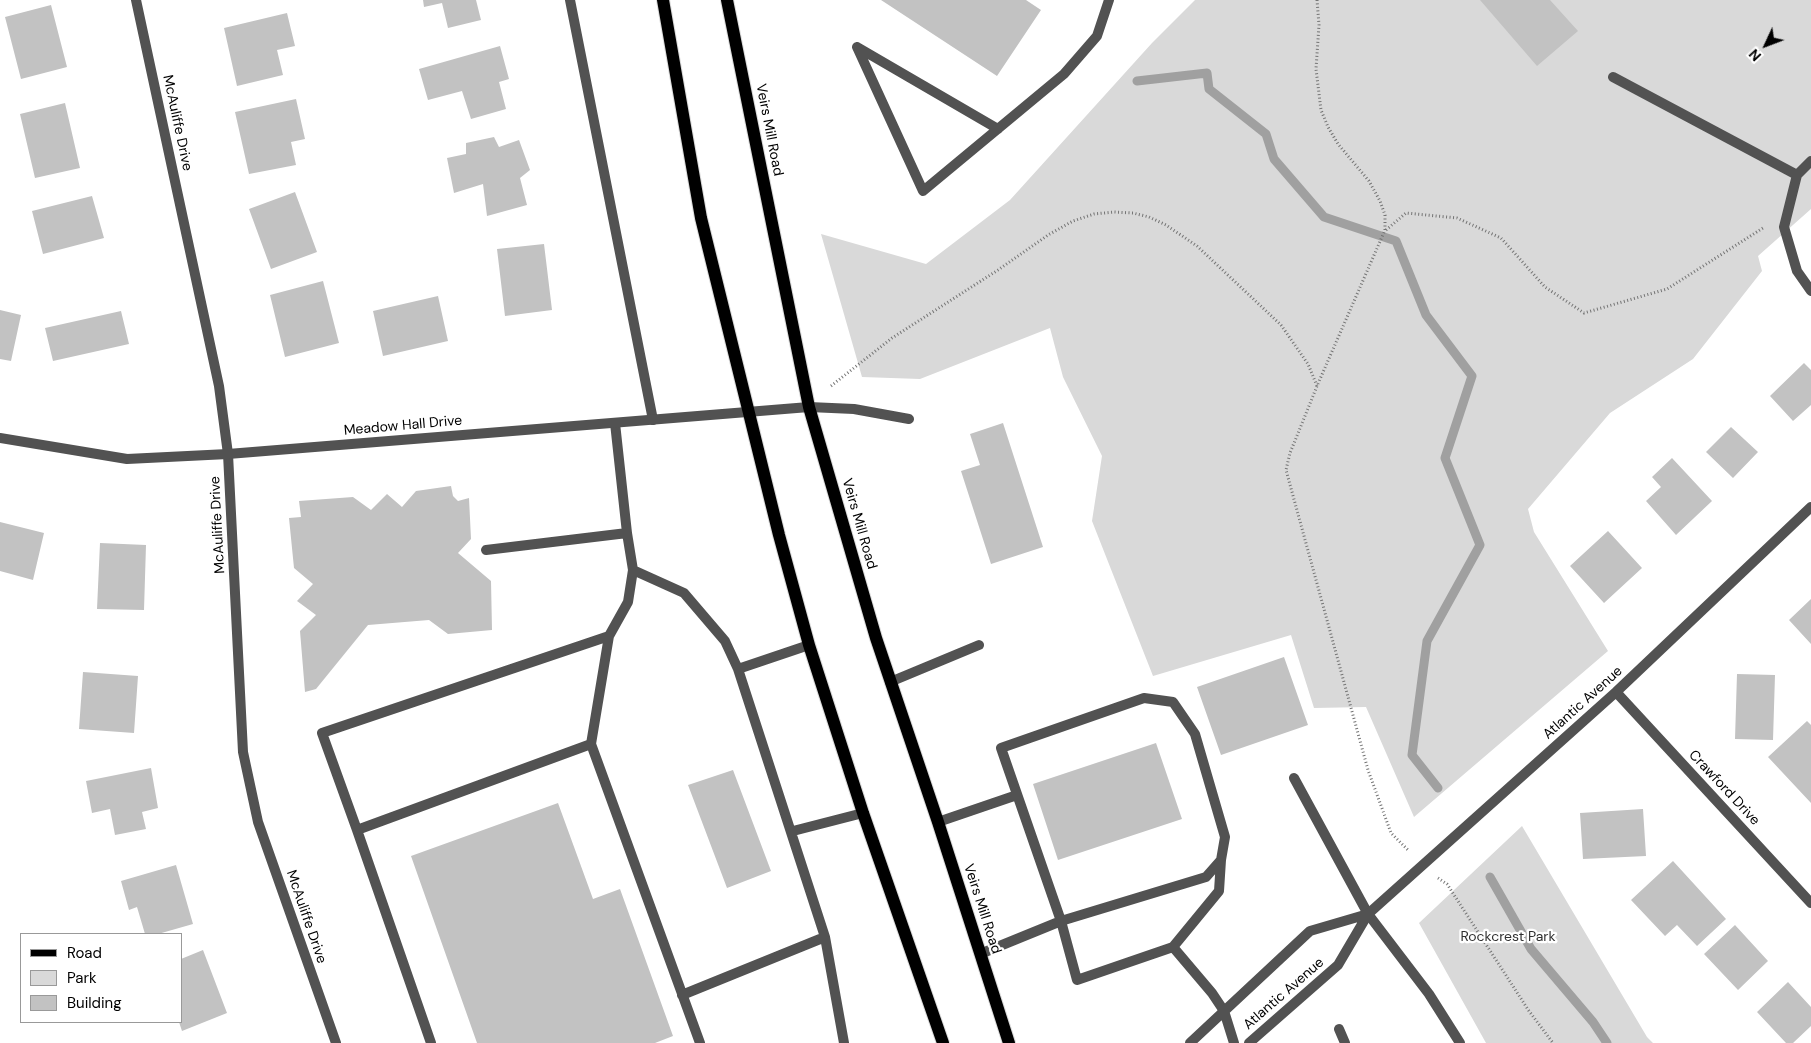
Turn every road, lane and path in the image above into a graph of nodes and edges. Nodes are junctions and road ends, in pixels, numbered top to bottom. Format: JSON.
{"nodes":[{"id":1,"x":136,"y":0,"type":"edge"},
{"id":2,"x":570,"y":0,"type":"edge"},
{"id":3,"x":663,"y":0,"type":"edge"},
{"id":4,"x":727,"y":0,"type":"edge"},
{"id":5,"x":1109,"y":0,"type":"edge"},
{"id":6,"x":1317,"y":0,"type":"edge"},
{"id":7,"x":1613,"y":77,"type":"dead end"},
{"id":8,"x":998,"y":129,"type":"junction"},
{"id":9,"x":1811,"y":161,"type":"edge"},
{"id":10,"x":1797,"y":175,"type":"junction"},
{"id":11,"x":1787,"y":213,"type":"junction"},
{"id":12,"x":1385,"y":230,"type":"junction"},
{"id":13,"x":1811,"y":291,"type":"edge"},
{"id":14,"x":1317,"y":386,"type":"junction"},
{"id":15,"x":809,"y":407,"type":"junction"},
{"id":16,"x":749,"y":412,"type":"junction"},
{"id":17,"x":909,"y":419,"type":"dead end"},
{"id":18,"x":653,"y":420,"type":"junction"},
{"id":19,"x":615,"y":423,"type":"junction"},
{"id":20,"x":0,"y":438,"type":"edge"},
{"id":21,"x":228,"y":454,"type":"junction"},
{"id":22,"x":1811,"y":507,"type":"edge"},
{"id":23,"x":627,"y":533,"type":"junction"},
{"id":24,"x":486,"y":550,"type":"dead end"},
{"id":25,"x":634,"y":570,"type":"junction"},
{"id":26,"x":609,"y":636,"type":"junction"},
{"id":27,"x":809,"y":645,"type":"junction"},
{"id":28,"x":979,"y":645,"type":"dead end"},
{"id":29,"x":738,"y":669,"type":"junction"},
{"id":30,"x":890,"y":682,"type":"junction"},
{"id":31,"x":1616,"y":692,"type":"junction"},
{"id":32,"x":591,"y":744,"type":"junction"},
{"id":33,"x":1294,"y":778,"type":"dead end"},
{"id":34,"x":1017,"y":795,"type":"junction"},
{"id":35,"x":863,"y":813,"type":"junction"},
{"id":36,"x":938,"y":822,"type":"junction"},
{"id":37,"x":356,"y":830,"type":"junction"},
{"id":38,"x":793,"y":831,"type":"junction"},
{"id":39,"x":1222,"y":860,"type":"junction"},
{"id":40,"x":1422,"y":865,"type":"junction"},
{"id":41,"x":1811,"y":903,"type":"edge"},
{"id":42,"x":1368,"y":914,"type":"junction"},
{"id":43,"x":1061,"y":921,"type":"junction"},
{"id":44,"x":825,"y":937,"type":"junction"},
{"id":45,"x":1173,"y":947,"type":"junction"},
{"id":46,"x":980,"y":954,"type":"junction"},
{"id":47,"x":682,"y":995,"type":"junction"},
{"id":48,"x":1224,"y":1011,"type":"junction"},
{"id":49,"x":1339,"y":1029,"type":"dead end"},
{"id":50,"x":336,"y":1043,"type":"edge"},
{"id":51,"x":431,"y":1043,"type":"edge"},
{"id":52,"x":700,"y":1043,"type":"edge"},
{"id":53,"x":844,"y":1043,"type":"edge"},
{"id":54,"x":943,"y":1043,"type":"edge"},
{"id":55,"x":1009,"y":1043,"type":"edge"},
{"id":56,"x":1190,"y":1043,"type":"edge"},
{"id":57,"x":1234,"y":1043,"type":"edge"},
{"id":58,"x":1249,"y":1043,"type":"edge"},
{"id":59,"x":1345,"y":1043,"type":"edge"},
{"id":60,"x":1460,"y":1043,"type":"edge"},
{"id":61,"x":1553,"y":1043,"type":"edge"}],
"edges":[{"from":1,"to":21,"type":"street","name":"McAuliffe Drive"},
{"from":2,"to":18,"type":"street"},
{"from":3,"to":16,"type":"main road"},
{"from":4,"to":15,"type":"main road","name":"Veirs Mill Road"},
{"from":5,"to":8,"type":"street"},
{"from":6,"to":12,"type":"path"},
{"from":7,"to":10,"type":"street"},
{"from":8,"to":8,"type":"street"},
{"from":9,"to":10,"type":"street"},
{"from":10,"to":11,"type":"street"},
{"from":11,"to":12,"type":"path"},
{"from":11,"to":13,"type":"street"},
{"from":12,"to":14,"type":"path"},
{"from":14,"to":15,"type":"path"},
{"from":14,"to":40,"type":"path"},
{"from":15,"to":16,"type":"street","name":"Meadow Hall Drive"},
{"from":15,"to":17,"type":"street","name":"Meadow Hall Drive"},
{"from":15,"to":30,"type":"main road","name":"Veirs Mill Road"},
{"from":16,"to":18,"type":"street","name":"Meadow Hall Drive"},
{"from":16,"to":27,"type":"main road"},
{"from":18,"to":19,"type":"street","name":"Meadow Hall Drive"},
{"from":19,"to":21,"type":"street","name":"Meadow Hall Drive"},
{"from":19,"to":23,"type":"street"},
{"from":20,"to":21,"type":"street","name":"Meadow Hall Drive"},
{"from":21,"to":50,"type":"street","name":"McAuliffe Drive"},
{"from":22,"to":31,"type":"street","name":"Atlantic Avenue"},
{"from":23,"to":24,"type":"street"},
{"from":23,"to":25,"type":"street"},
{"from":25,"to":26,"type":"street"},
{"from":25,"to":29,"type":"street"},
{"from":26,"to":32,"type":"street"},
{"from":26,"to":37,"type":"street"},
{"from":27,"to":29,"type":"street"},
{"from":27,"to":35,"type":"main road"},
{"from":28,"to":30,"type":"street"},
{"from":29,"to":38,"type":"street"},
{"from":30,"to":36,"type":"main road","name":"Veirs Mill Road"},
{"from":31,"to":40,"type":"street","name":"Atlantic Avenue"},
{"from":31,"to":41,"type":"street","name":"Crawford Drive"},
{"from":32,"to":37,"type":"street"},
{"from":32,"to":47,"type":"street"},
{"from":33,"to":42,"type":"street"},
{"from":34,"to":36,"type":"street"},
{"from":34,"to":39,"type":"street"},
{"from":34,"to":43,"type":"street"},
{"from":35,"to":38,"type":"street"},
{"from":35,"to":54,"type":"main road"},
{"from":36,"to":46,"type":"main road","name":"Veirs Mill Road"},
{"from":37,"to":51,"type":"street"},
{"from":38,"to":44,"type":"street"},
{"from":39,"to":43,"type":"street"},
{"from":39,"to":45,"type":"street"},
{"from":40,"to":42,"type":"street","name":"Atlantic Avenue"},
{"from":40,"to":61,"type":"path"},
{"from":42,"to":48,"type":"street","name":"Atlantic Avenue"},
{"from":42,"to":58,"type":"street","name":"Atlantic Avenue"},
{"from":42,"to":60,"type":"street"},
{"from":43,"to":45,"type":"street"},
{"from":43,"to":46,"type":"street"},
{"from":44,"to":47,"type":"street"},
{"from":44,"to":53,"type":"street"},
{"from":45,"to":48,"type":"street"},
{"from":46,"to":55,"type":"main road","name":"Veirs Mill Road"},
{"from":47,"to":52,"type":"street"},
{"from":48,"to":56,"type":"street","name":"Atlantic Avenue"},
{"from":48,"to":57,"type":"street","name":"Atlantic Avenue"},
{"from":49,"to":59,"type":"street"}]}
